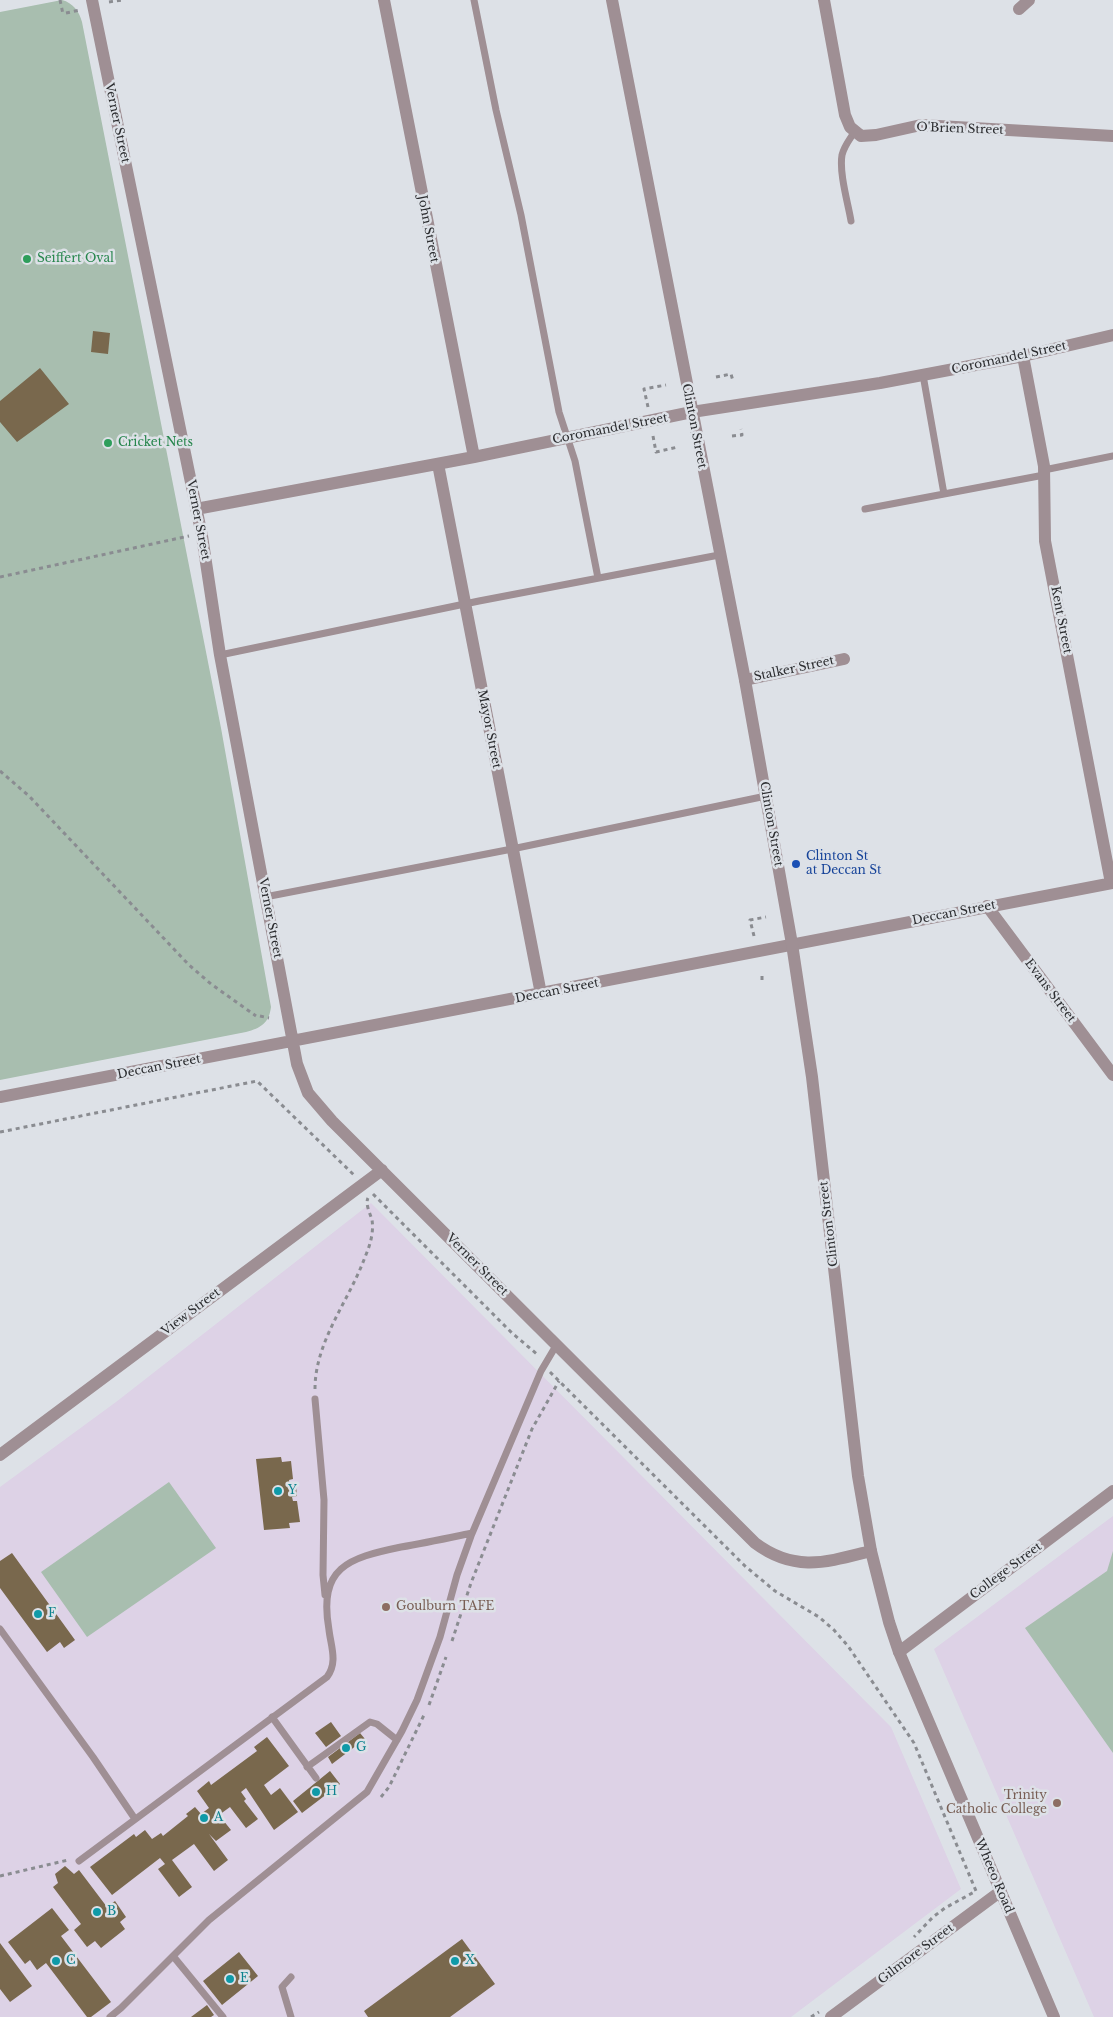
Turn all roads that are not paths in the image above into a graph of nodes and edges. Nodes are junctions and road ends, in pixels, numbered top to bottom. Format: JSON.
{"nodes":[{"id":1,"x":92,"y":0,"type":"edge"},
{"id":2,"x":384,"y":0,"type":"edge"},
{"id":3,"x":474,"y":0,"type":"edge"},
{"id":4,"x":612,"y":0,"type":"edge"},
{"id":5,"x":824,"y":0,"type":"edge"},
{"id":6,"x":855,"y":131,"type":"junction"},
{"id":7,"x":1113,"y":136,"type":"edge"},
{"id":8,"x":851,"y":221,"type":"dead end"},
{"id":9,"x":1113,"y":335,"type":"edge"},
{"id":10,"x":1023,"y":356,"type":"junction"},
{"id":11,"x":923,"y":375,"type":"junction"},
{"id":12,"x":692,"y":412,"type":"junction"},
{"id":13,"x":567,"y":437,"type":"junction"},
{"id":14,"x":1113,"y":456,"type":"edge"},
{"id":15,"x":474,"y":457,"type":"junction"},
{"id":16,"x":438,"y":464,"type":"junction"},
{"id":17,"x":1044,"y":473,"type":"junction"},
{"id":18,"x":944,"y":494,"type":"junction"},
{"id":19,"x":196,"y":509,"type":"junction"},
{"id":20,"x":865,"y":509,"type":"dead end"},
{"id":21,"x":719,"y":555,"type":"junction"},
{"id":22,"x":598,"y":578,"type":"junction"},
{"id":23,"x":465,"y":604,"type":"junction"},
{"id":24,"x":220,"y":655,"type":"junction"},
{"id":25,"x":844,"y":659,"type":"dead end"},
{"id":26,"x":744,"y":680,"type":"junction"},
{"id":27,"x":766,"y":796,"type":"junction"},
{"id":28,"x":512,"y":849,"type":"junction"},
{"id":29,"x":1112,"y":883,"type":"edge"},
{"id":30,"x":265,"y":896,"type":"junction"},
{"id":31,"x":987,"y":906,"type":"junction"},
{"id":32,"x":792,"y":944,"type":"junction"},
{"id":33,"x":541,"y":994,"type":"junction"},
{"id":34,"x":294,"y":1042,"type":"junction"},
{"id":35,"x":1113,"y":1075,"type":"edge"},
{"id":36,"x":0,"y":1097,"type":"edge"},
{"id":37,"x":382,"y":1170,"type":"junction"},
{"id":38,"x":557,"y":1344,"type":"junction"},
{"id":39,"x":315,"y":1399,"type":"road end"},
{"id":40,"x":0,"y":1455,"type":"edge"},
{"id":41,"x":1113,"y":1491,"type":"edge"},
{"id":42,"x":472,"y":1533,"type":"junction"},
{"id":43,"x":871,"y":1551,"type":"junction"},
{"id":44,"x":326,"y":1605,"type":"junction"},
{"id":45,"x":0,"y":1629,"type":"edge"},
{"id":46,"x":899,"y":1652,"type":"junction"},
{"id":47,"x":272,"y":1718,"type":"junction"},
{"id":48,"x":397,"y":1740,"type":"junction"},
{"id":49,"x":307,"y":1767,"type":"junction"},
{"id":50,"x":316,"y":1778,"type":"dead end"},
{"id":51,"x":135,"y":1819,"type":"junction"},
{"id":52,"x":79,"y":1862,"type":"road end"},
{"id":53,"x":1001,"y":1891,"type":"junction"},
{"id":54,"x":173,"y":1956,"type":"junction"},
{"id":55,"x":291,"y":1977,"type":"dead end"},
{"id":56,"x":828,"y":2012,"type":"edge"},
{"id":57,"x":110,"y":2017,"type":"edge"},
{"id":58,"x":223,"y":2017,"type":"edge"},
{"id":59,"x":291,"y":2017,"type":"edge"},
{"id":60,"x":1054,"y":2017,"type":"edge"}],
"edges":[{"from":1,"to":19,"type":"street","name":"Verner Street"},
{"from":2,"to":15,"type":"street","name":"John Street"},
{"from":3,"to":13,"type":"lane"},
{"from":4,"to":12,"type":"street","name":"Clinton Street"},
{"from":5,"to":6,"type":"street"},
{"from":6,"to":7,"type":"street","name":"O'Brien Street"},
{"from":6,"to":8,"type":"lane"},
{"from":9,"to":10,"type":"street","name":"Coromandel Street"},
{"from":10,"to":11,"type":"street","name":"Coromandel Street"},
{"from":10,"to":17,"type":"street","name":"Kent Street"},
{"from":11,"to":12,"type":"street","name":"Coromandel Street"},
{"from":11,"to":18,"type":"lane"},
{"from":12,"to":13,"type":"street","name":"Coromandel Street"},
{"from":12,"to":21,"type":"street","name":"Clinton Street"},
{"from":13,"to":15,"type":"street","name":"Coromandel Street"},
{"from":13,"to":22,"type":"lane"},
{"from":14,"to":17,"type":"lane"},
{"from":15,"to":16,"type":"street","name":"Coromandel Street"},
{"from":16,"to":19,"type":"street","name":"Coromandel Street"},
{"from":16,"to":23,"type":"street","name":"Mayor Street"},
{"from":17,"to":18,"type":"lane"},
{"from":17,"to":29,"type":"street","name":"Kent Street"},
{"from":18,"to":20,"type":"lane"},
{"from":19,"to":24,"type":"street","name":"Verner Street"},
{"from":21,"to":22,"type":"lane"},
{"from":21,"to":26,"type":"street","name":"Clinton Street"},
{"from":22,"to":23,"type":"lane"},
{"from":23,"to":24,"type":"lane"},
{"from":23,"to":28,"type":"street","name":"Mayor Street"},
{"from":24,"to":30,"type":"street","name":"Verner Street"},
{"from":25,"to":26,"type":"street","name":"Stalker Street"},
{"from":26,"to":27,"type":"street","name":"Clinton Street"},
{"from":27,"to":28,"type":"lane"},
{"from":27,"to":32,"type":"street","name":"Clinton Street"},
{"from":28,"to":30,"type":"lane"},
{"from":28,"to":33,"type":"street","name":"Mayor Street"},
{"from":29,"to":31,"type":"street","name":"Deccan Street"},
{"from":30,"to":34,"type":"street","name":"Verner Street"},
{"from":31,"to":32,"type":"street","name":"Deccan Street"},
{"from":31,"to":35,"type":"street","name":"Evans Street"},
{"from":32,"to":33,"type":"street","name":"Deccan Street"},
{"from":32,"to":43,"type":"street","name":"Clinton Street"},
{"from":33,"to":34,"type":"street","name":"Deccan Street"},
{"from":34,"to":36,"type":"street","name":"Deccan Street"},
{"from":34,"to":37,"type":"street","name":"Verner Street"},
{"from":37,"to":38,"type":"street","name":"Verner Street"},
{"from":37,"to":40,"type":"street","name":"View Street"},
{"from":38,"to":42,"type":"lane"},
{"from":38,"to":43,"type":"street","name":"Verner Street"},
{"from":39,"to":44,"type":"lane"},
{"from":41,"to":46,"type":"street","name":"College Street"},
{"from":42,"to":44,"type":"lane"},
{"from":42,"to":48,"type":"lane"},
{"from":43,"to":46,"type":"street","name":"Clinton Street"},
{"from":44,"to":47,"type":"lane"},
{"from":45,"to":51,"type":"lane"},
{"from":46,"to":53,"type":"street","name":"Wheeo Road"},
{"from":47,"to":49,"type":"lane"},
{"from":47,"to":51,"type":"lane"},
{"from":48,"to":49,"type":"lane"},
{"from":48,"to":54,"type":"lane"},
{"from":49,"to":50,"type":"lane"},
{"from":51,"to":52,"type":"lane"},
{"from":53,"to":56,"type":"street","name":"Gilmore Street"},
{"from":53,"to":60,"type":"street","name":"Wheeo Road"},
{"from":54,"to":57,"type":"lane"},
{"from":54,"to":58,"type":"lane"},
{"from":55,"to":59,"type":"lane"}]}
